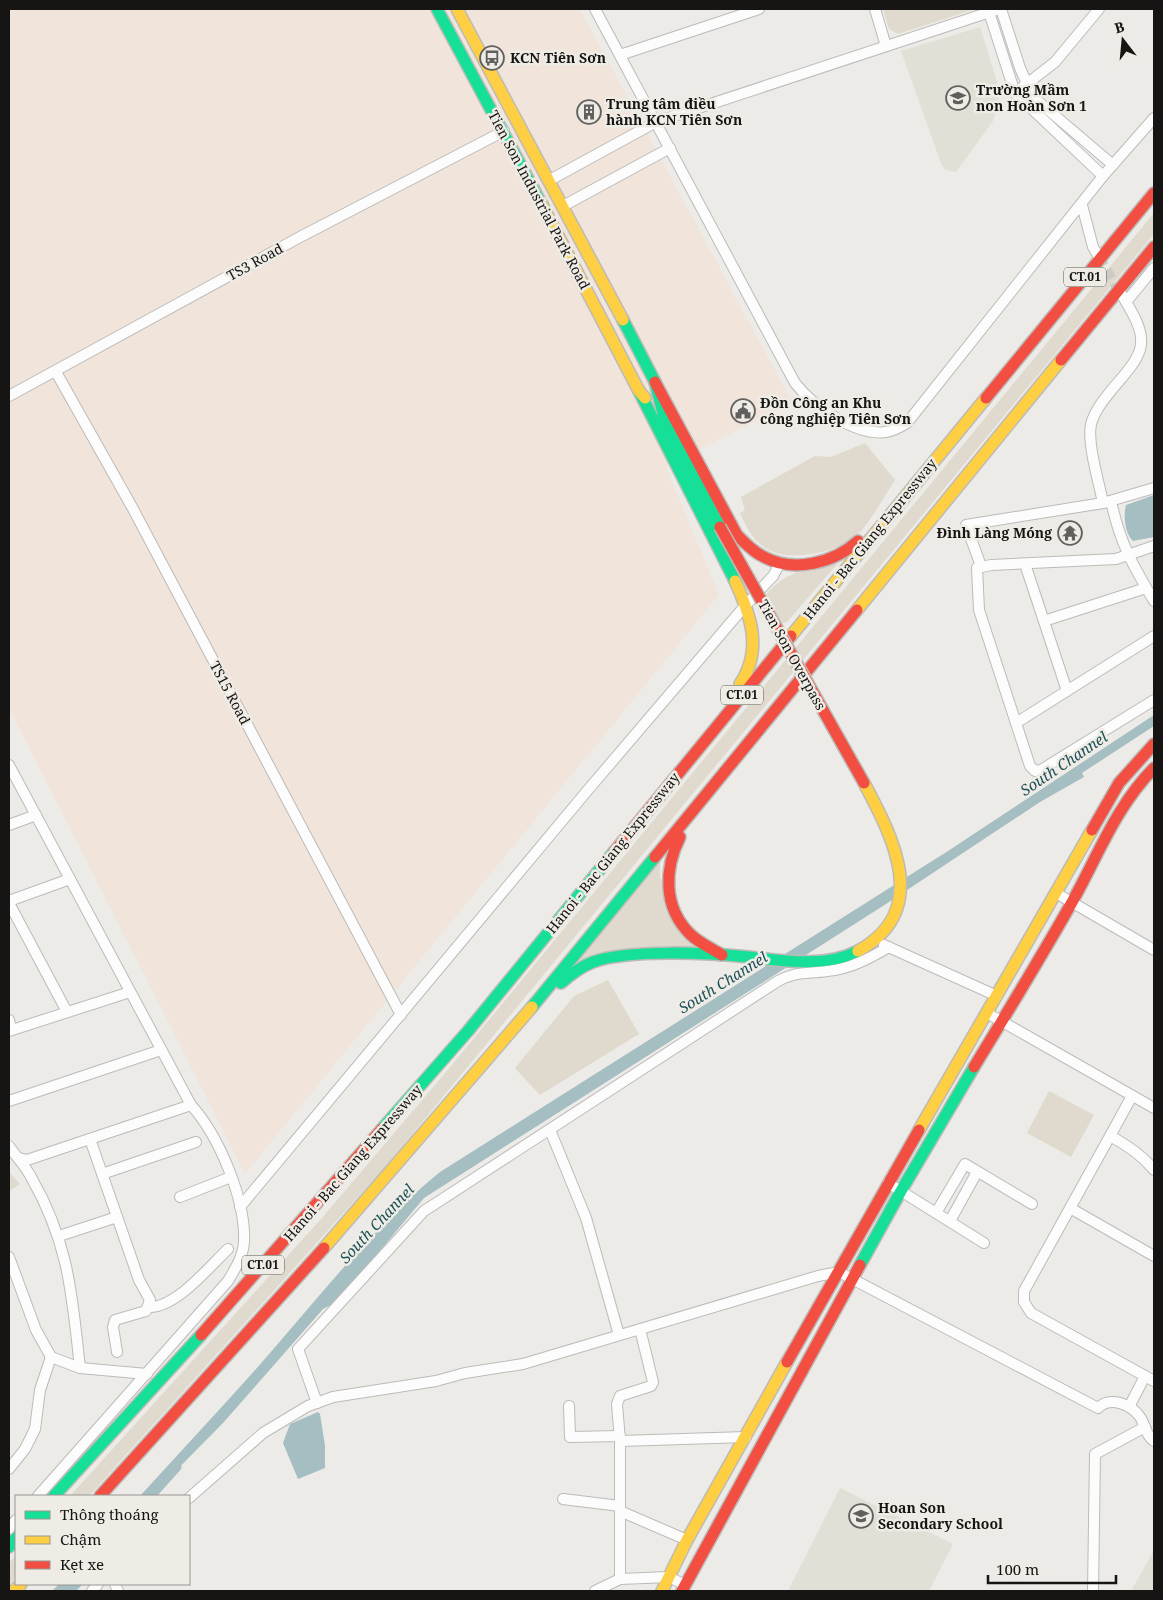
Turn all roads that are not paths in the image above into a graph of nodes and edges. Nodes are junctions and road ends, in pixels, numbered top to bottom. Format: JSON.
{"nodes":[{"id":1,"x":437,"y":9,"type":"edge"},
{"id":2,"x":457,"y":9,"type":"edge"},
{"id":3,"x":595,"y":9,"type":"edge"},
{"id":4,"x":759,"y":9,"type":"edge"},
{"id":5,"x":875,"y":9,"type":"edge"},
{"id":6,"x":994,"y":9,"type":"edge"},
{"id":7,"x":1099,"y":9,"type":"edge"},
{"id":8,"x":886,"y":46,"type":"junction"},
{"id":9,"x":620,"y":55,"type":"junction"},
{"id":10,"x":1028,"y":85,"type":"junction"},
{"id":11,"x":1015,"y":94,"type":"junction"},
{"id":12,"x":1154,"y":118,"type":"edge"},
{"id":13,"x":656,"y":122,"type":"junction"},
{"id":14,"x":519,"y":124,"type":"junction"},
{"id":15,"x":504,"y":131,"type":"junction"},
{"id":16,"x":670,"y":148,"type":"junction"},
{"id":17,"x":1113,"y":165,"type":"junction"},
{"id":18,"x":1103,"y":176,"type":"junction"},
{"id":19,"x":550,"y":180,"type":"junction"},
{"id":20,"x":1154,"y":194,"type":"edge"},
{"id":21,"x":1082,"y":204,"type":"junction"},
{"id":22,"x":563,"y":206,"type":"junction"},
{"id":23,"x":1154,"y":247,"type":"edge"},
{"id":24,"x":1099,"y":257,"type":"tunnel mouth"},
{"id":25,"x":1154,"y":268,"type":"edge"},
{"id":26,"x":1017,"y":360,"type":"junction"},
{"id":27,"x":56,"y":372,"type":"junction"},
{"id":28,"x":654,"y":382,"type":"junction"},
{"id":29,"x":639,"y":391,"type":"junction"},
{"id":30,"x":9,"y":396,"type":"edge"},
{"id":31,"x":665,"y":421,"type":"junction"},
{"id":32,"x":1154,"y":488,"type":"edge"},
{"id":33,"x":1107,"y":502,"type":"junction"},
{"id":34,"x":1154,"y":546,"type":"edge"},
{"id":35,"x":1127,"y":555,"type":"junction"},
{"id":36,"x":780,"y":563,"type":"junction"},
{"id":37,"x":1025,"y":564,"type":"junction"},
{"id":38,"x":981,"y":566,"type":"junction"},
{"id":39,"x":1146,"y":588,"type":"junction"},
{"id":40,"x":1154,"y":601,"type":"edge"},
{"id":41,"x":744,"y":607,"type":"junction"},
{"id":42,"x":1044,"y":621,"type":"junction"},
{"id":43,"x":1154,"y":636,"type":"edge"},
{"id":44,"x":820,"y":654,"type":"junction"},
{"id":45,"x":1067,"y":691,"type":"junction"},
{"id":46,"x":1154,"y":700,"type":"edge"},
{"id":47,"x":1016,"y":723,"type":"junction"},
{"id":48,"x":1154,"y":744,"type":"edge"},
{"id":49,"x":9,"y":765,"type":"edge"},
{"id":50,"x":1154,"y":768,"type":"edge"},
{"id":51,"x":36,"y":815,"type":"junction"},
{"id":52,"x":9,"y":825,"type":"edge"},
{"id":53,"x":70,"y":879,"type":"junction"},
{"id":54,"x":1056,"y":893,"type":"junction"},
{"id":55,"x":9,"y":902,"type":"edge"},
{"id":56,"x":1072,"y":903,"type":"junction"},
{"id":57,"x":874,"y":941,"type":"junction"},
{"id":58,"x":889,"y":947,"type":"junction"},
{"id":59,"x":1154,"y":950,"type":"edge"},
{"id":60,"x":723,"y":955,"type":"junction"},
{"id":61,"x":130,"y":992,"type":"junction"},
{"id":62,"x":997,"y":996,"type":"junction"},
{"id":63,"x":67,"y":1012,"type":"junction"},
{"id":64,"x":987,"y":1013,"type":"junction"},
{"id":65,"x":401,"y":1015,"type":"junction"},
{"id":66,"x":1003,"y":1021,"type":"junction"},
{"id":67,"x":10,"y":1027,"type":"edge"},
{"id":68,"x":468,"y":1031,"type":"junction"},
{"id":69,"x":161,"y":1050,"type":"junction"},
{"id":70,"x":1132,"y":1096,"type":"junction"},
{"id":71,"x":9,"y":1100,"type":"edge"},
{"id":72,"x":191,"y":1105,"type":"junction"},
{"id":73,"x":1154,"y":1108,"type":"edge"},
{"id":74,"x":550,"y":1130,"type":"junction"},
{"id":75,"x":1110,"y":1136,"type":"junction"},
{"id":76,"x":90,"y":1139,"type":"junction"},
{"id":77,"x":196,"y":1142,"type":"dead end"},
{"id":78,"x":9,"y":1146,"type":"edge"},
{"id":79,"x":19,"y":1158,"type":"junction"},
{"id":80,"x":1154,"y":1170,"type":"edge"},
{"id":81,"x":977,"y":1172,"type":"junction"},
{"id":82,"x":102,"y":1174,"type":"junction"},
{"id":83,"x":231,"y":1177,"type":"junction"},
{"id":84,"x":888,"y":1183,"type":"junction"},
{"id":85,"x":901,"y":1191,"type":"junction"},
{"id":86,"x":371,"y":1194,"type":"junction"},
{"id":87,"x":180,"y":1197,"type":"dead end"},
{"id":88,"x":1032,"y":1204,"type":"dead end"},
{"id":89,"x":240,"y":1207,"type":"junction"},
{"id":90,"x":1070,"y":1208,"type":"junction"},
{"id":91,"x":936,"y":1213,"type":"junction"},
{"id":92,"x":116,"y":1217,"type":"junction"},
{"id":93,"x":950,"y":1221,"type":"junction"},
{"id":94,"x":59,"y":1236,"type":"junction"},
{"id":95,"x":984,"y":1243,"type":"dead end"},
{"id":96,"x":228,"y":1249,"type":"dead end"},
{"id":97,"x":1154,"y":1256,"type":"edge"},
{"id":98,"x":9,"y":1257,"type":"edge"},
{"id":99,"x":839,"y":1272,"type":"junction"},
{"id":100,"x":855,"y":1279,"type":"junction"},
{"id":101,"x":149,"y":1307,"type":"junction"},
{"id":102,"x":640,"y":1329,"type":"junction"},
{"id":103,"x":619,"y":1335,"type":"junction"},
{"id":104,"x":117,"y":1352,"type":"dead end"},
{"id":105,"x":50,"y":1357,"type":"junction"},
{"id":106,"x":80,"y":1368,"type":"junction"},
{"id":107,"x":146,"y":1374,"type":"junction"},
{"id":108,"x":1150,"y":1379,"type":"edge"},
{"id":109,"x":317,"y":1403,"type":"junction"},
{"id":110,"x":569,"y":1406,"type":"dead end"},
{"id":111,"x":1129,"y":1407,"type":"junction"},
{"id":112,"x":1145,"y":1427,"type":"junction"},
{"id":113,"x":746,"y":1437,"type":"junction"},
{"id":114,"x":620,"y":1438,"type":"junction"},
{"id":115,"x":1154,"y":1441,"type":"edge"},
{"id":116,"x":9,"y":1469,"type":"edge"},
{"id":117,"x":39,"y":1495,"type":"edge"},
{"id":118,"x":55,"y":1495,"type":"edge"},
{"id":119,"x":101,"y":1495,"type":"edge"},
{"id":120,"x":190,"y":1497,"type":"edge"},
{"id":121,"x":562,"y":1499,"type":"dead end"},
{"id":122,"x":620,"y":1509,"type":"junction"},
{"id":123,"x":687,"y":1540,"type":"junction"},
{"id":124,"x":668,"y":1577,"type":"junction"},
{"id":125,"x":620,"y":1580,"type":"junction"},
{"id":126,"x":683,"y":1588,"type":"edge"},
{"id":127,"x":594,"y":1591,"type":"edge"},
{"id":128,"x":662,"y":1591,"type":"edge"},
{"id":129,"x":1093,"y":1591,"type":"edge"}],
"edges":[{"from":1,"to":15,"type":"main road","name":"Tien Son Industrial Park Road"},
{"from":2,"to":14,"type":"main road","name":"Tien Son Industrial Park Road"},
{"from":3,"to":9,"type":"street"},
{"from":4,"to":9,"type":"street"},
{"from":5,"to":8,"type":"street"},
{"from":6,"to":8,"type":"street"},
{"from":6,"to":10,"type":"street"},
{"from":6,"to":11,"type":"street"},
{"from":7,"to":10,"type":"street"},
{"from":8,"to":13,"type":"street"},
{"from":9,"to":13,"type":"street"},
{"from":10,"to":11,"type":"street"},
{"from":10,"to":17,"type":"street"},
{"from":11,"to":18,"type":"street"},
{"from":12,"to":17,"type":"street"},
{"from":13,"to":16,"type":"street"},
{"from":13,"to":19,"type":"street"},
{"from":14,"to":15,"type":"main road"},
{"from":14,"to":19,"type":"main road","name":"Tien Son Industrial Park Road"},
{"from":15,"to":27,"type":"street","name":"TS3 Road"},
{"from":15,"to":29,"type":"main road","name":"Tien Son Industrial Park Road"},
{"from":16,"to":21,"type":"street"},
{"from":16,"to":22,"type":"street"},
{"from":17,"to":18,"type":"street"},
{"from":18,"to":21,"type":"street"},
{"from":19,"to":22,"type":"main road","name":"Tien Son Industrial Park Road"},
{"from":20,"to":26,"type":"main road","name":"Hanoi - Bac Giang Expressway","number":"CT.01"},
{"from":21,"to":24,"type":"street"},
{"from":22,"to":28,"type":"main road","name":"Tien Son Industrial Park Road"},
{"from":23,"to":44,"type":"main road","number":"CT.01"},
{"from":25,"to":33,"type":"street"},
{"from":26,"to":36,"type":"main road"},
{"from":26,"to":68,"type":"main road","name":"Hanoi - Bac Giang Expressway","number":"CT.01"},
{"from":27,"to":30,"type":"street","name":"TS3 Road"},
{"from":27,"to":65,"type":"street","name":"TS15 Road"},
{"from":28,"to":31,"type":"main road"},
{"from":28,"to":36,"type":"main road"},
{"from":29,"to":31,"type":"main road"},
{"from":29,"to":41,"type":"main road"},
{"from":31,"to":57,"type":"main road","name":"Tien Son Overpass","bridge":true},
{"from":32,"to":33,"type":"street"},
{"from":33,"to":35,"type":"street"},
{"from":33,"to":38,"type":"street"},
{"from":34,"to":35,"type":"street"},
{"from":35,"to":37,"type":"street"},
{"from":35,"to":39,"type":"street"},
{"from":36,"to":41,"type":"street"},
{"from":37,"to":38,"type":"street"},
{"from":37,"to":42,"type":"street"},
{"from":38,"to":47,"type":"street"},
{"from":39,"to":40,"type":"street"},
{"from":39,"to":42,"type":"street"},
{"from":41,"to":65,"type":"street"},
{"from":41,"to":68,"type":"main road"},
{"from":42,"to":45,"type":"street"},
{"from":43,"to":45,"type":"street"},
{"from":44,"to":60,"type":"main road"},
{"from":44,"to":86,"type":"main road","number":"CT.01"},
{"from":45,"to":47,"type":"street"},
{"from":46,"to":47,"type":"street"},
{"from":48,"to":54,"type":"main road"},
{"from":49,"to":51,"type":"street"},
{"from":50,"to":56,"type":"main road"},
{"from":51,"to":52,"type":"street"},
{"from":51,"to":53,"type":"street"},
{"from":53,"to":55,"type":"street"},
{"from":53,"to":61,"type":"street"},
{"from":54,"to":56,"type":"street"},
{"from":54,"to":62,"type":"main road"},
{"from":55,"to":63,"type":"street"},
{"from":56,"to":59,"type":"street"},
{"from":56,"to":66,"type":"main road"},
{"from":57,"to":58,"type":"street"},
{"from":57,"to":60,"type":"main road","name":"Tien Son Overpass"},
{"from":58,"to":62,"type":"street"},
{"from":58,"to":74,"type":"street"},
{"from":60,"to":86,"type":"main road","name":"Tien Son Overpass"},
{"from":61,"to":63,"type":"street"},
{"from":61,"to":69,"type":"street"},
{"from":62,"to":64,"type":"main road"},
{"from":63,"to":67,"type":"street"},
{"from":64,"to":66,"type":"street"},
{"from":64,"to":84,"type":"main road"},
{"from":65,"to":89,"type":"street"},
{"from":66,"to":70,"type":"street"},
{"from":66,"to":85,"type":"main road"},
{"from":68,"to":118,"type":"main road","name":"Hanoi - Bac Giang Expressway","number":"CT.01"},
{"from":69,"to":71,"type":"street"},
{"from":69,"to":72,"type":"street"},
{"from":70,"to":73,"type":"street"},
{"from":70,"to":75,"type":"street"},
{"from":72,"to":76,"type":"street"},
{"from":72,"to":83,"type":"street"},
{"from":74,"to":103,"type":"street"},
{"from":74,"to":109,"type":"street"},
{"from":75,"to":80,"type":"street"},
{"from":75,"to":90,"type":"street"},
{"from":76,"to":79,"type":"street"},
{"from":76,"to":82,"type":"street"},
{"from":77,"to":82,"type":"street"},
{"from":78,"to":79,"type":"street"},
{"from":79,"to":94,"type":"street"},
{"from":81,"to":88,"type":"street"},
{"from":81,"to":91,"type":"street"},
{"from":81,"to":93,"type":"street"},
{"from":82,"to":92,"type":"street"},
{"from":83,"to":87,"type":"street"},
{"from":83,"to":89,"type":"street"},
{"from":84,"to":85,"type":"street"},
{"from":84,"to":99,"type":"main road"},
{"from":85,"to":91,"type":"street"},
{"from":85,"to":100,"type":"main road"},
{"from":86,"to":119,"type":"main road","number":"CT.01"},
{"from":89,"to":107,"type":"street"},
{"from":90,"to":97,"type":"street"},
{"from":90,"to":108,"type":"street"},
{"from":91,"to":93,"type":"street"},
{"from":92,"to":94,"type":"street"},
{"from":92,"to":101,"type":"street"},
{"from":93,"to":95,"type":"street"},
{"from":94,"to":106,"type":"street"},
{"from":96,"to":101,"type":"street"},
{"from":98,"to":105,"type":"street"},
{"from":99,"to":100,"type":"street"},
{"from":99,"to":102,"type":"street"},
{"from":99,"to":113,"type":"main road"},
{"from":100,"to":111,"type":"street"},
{"from":100,"to":126,"type":"main road"},
{"from":101,"to":104,"type":"street"},
{"from":102,"to":103,"type":"street"},
{"from":102,"to":114,"type":"street"},
{"from":103,"to":109,"type":"street"},
{"from":105,"to":106,"type":"street"},
{"from":105,"to":116,"type":"street"},
{"from":106,"to":107,"type":"street"},
{"from":107,"to":117,"type":"street"},
{"from":108,"to":111,"type":"street"},
{"from":109,"to":120,"type":"street"},
{"from":110,"to":114,"type":"street"},
{"from":111,"to":112,"type":"street"},
{"from":112,"to":115,"type":"street"},
{"from":112,"to":129,"type":"street"},
{"from":113,"to":114,"type":"street"},
{"from":113,"to":123,"type":"main road"},
{"from":114,"to":122,"type":"street"},
{"from":121,"to":122,"type":"street"},
{"from":122,"to":123,"type":"street"},
{"from":122,"to":125,"type":"street"},
{"from":123,"to":124,"type":"main road"},
{"from":124,"to":125,"type":"street"},
{"from":124,"to":126,"type":"street"},
{"from":124,"to":128,"type":"main road"},
{"from":125,"to":127,"type":"street"}]}
